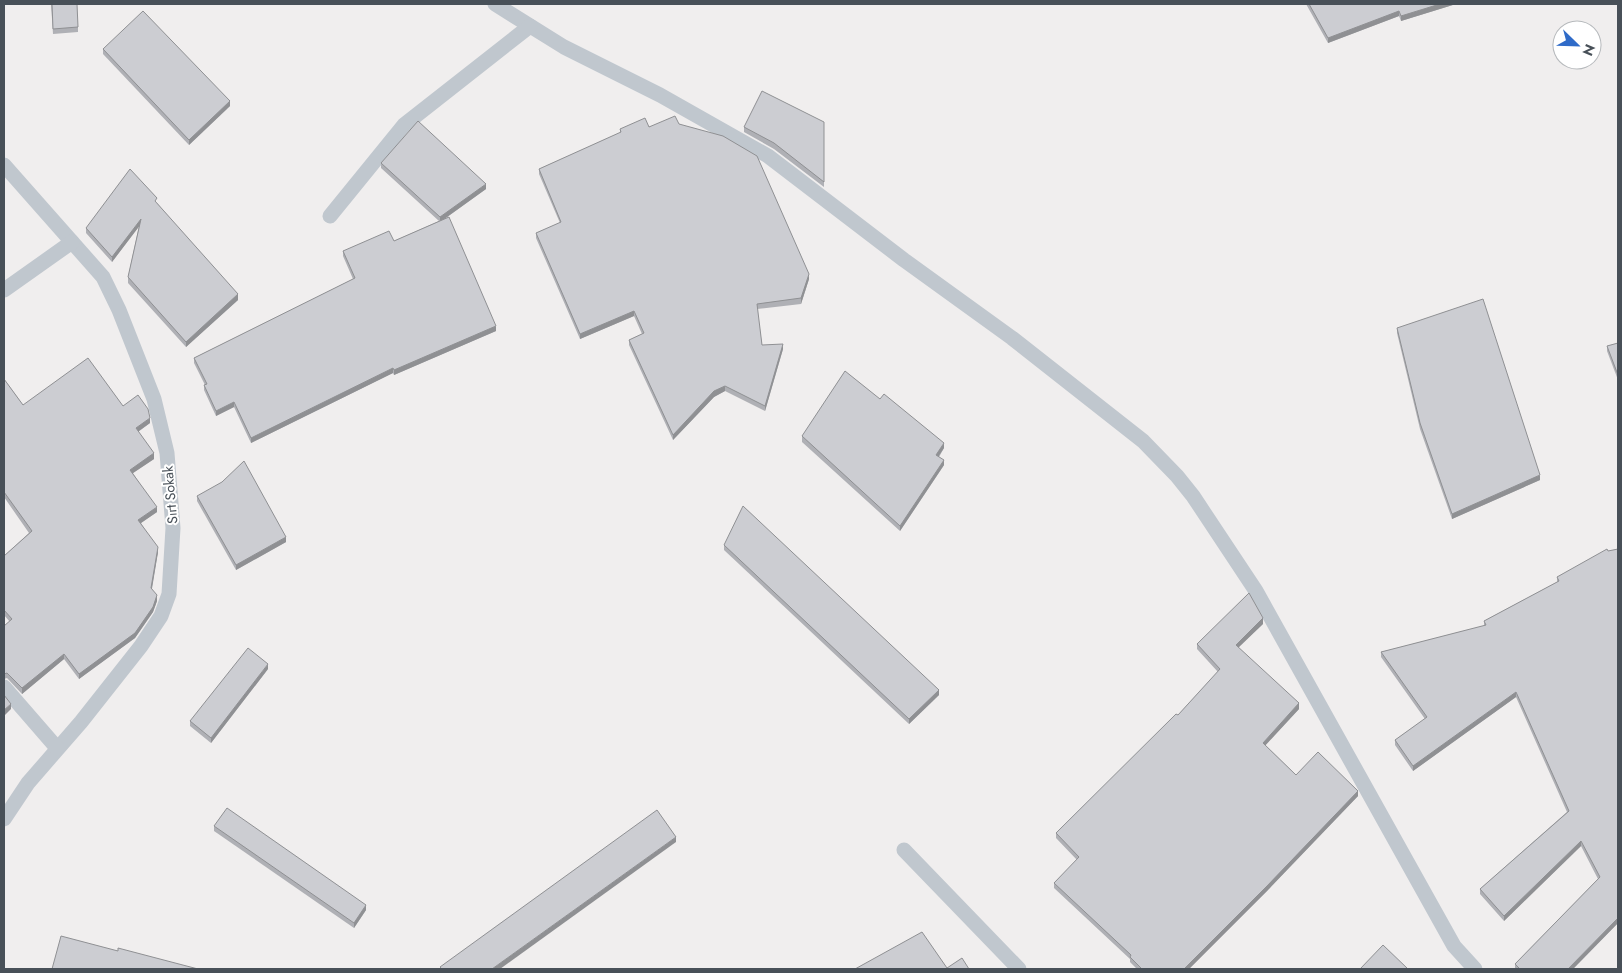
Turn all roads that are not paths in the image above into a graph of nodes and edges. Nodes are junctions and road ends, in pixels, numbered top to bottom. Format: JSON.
{"nodes":[{"id":1,"x":495,"y":4,"type":"edge"},
{"id":2,"x":530,"y":26,"type":"junction"},
{"id":3,"x":4,"y":166,"type":"edge"},
{"id":4,"x":330,"y":216,"type":"dead end"},
{"id":5,"x":72,"y":242,"type":"junction"},
{"id":6,"x":4,"y":290,"type":"edge"},
{"id":7,"x":4,"y":687,"type":"edge"},
{"id":8,"x":57,"y":748,"type":"junction"},
{"id":9,"x":4,"y":819,"type":"edge"},
{"id":10,"x":904,"y":850,"type":"dead end"},
{"id":11,"x":1020,"y":969,"type":"edge"},
{"id":12,"x":1475,"y":969,"type":"edge"}],
"edges":[{"from":1,"to":2,"type":"street"},
{"from":2,"to":4,"type":"street"},
{"from":2,"to":12,"type":"street"},
{"from":3,"to":5,"type":"street","name":"Sırt Sokak"},
{"from":5,"to":6,"type":"street"},
{"from":5,"to":8,"type":"street","name":"Sırt Sokak"},
{"from":7,"to":8,"type":"street"},
{"from":8,"to":9,"type":"street","name":"Sırt Sokak"},
{"from":10,"to":11,"type":"street"}]}
